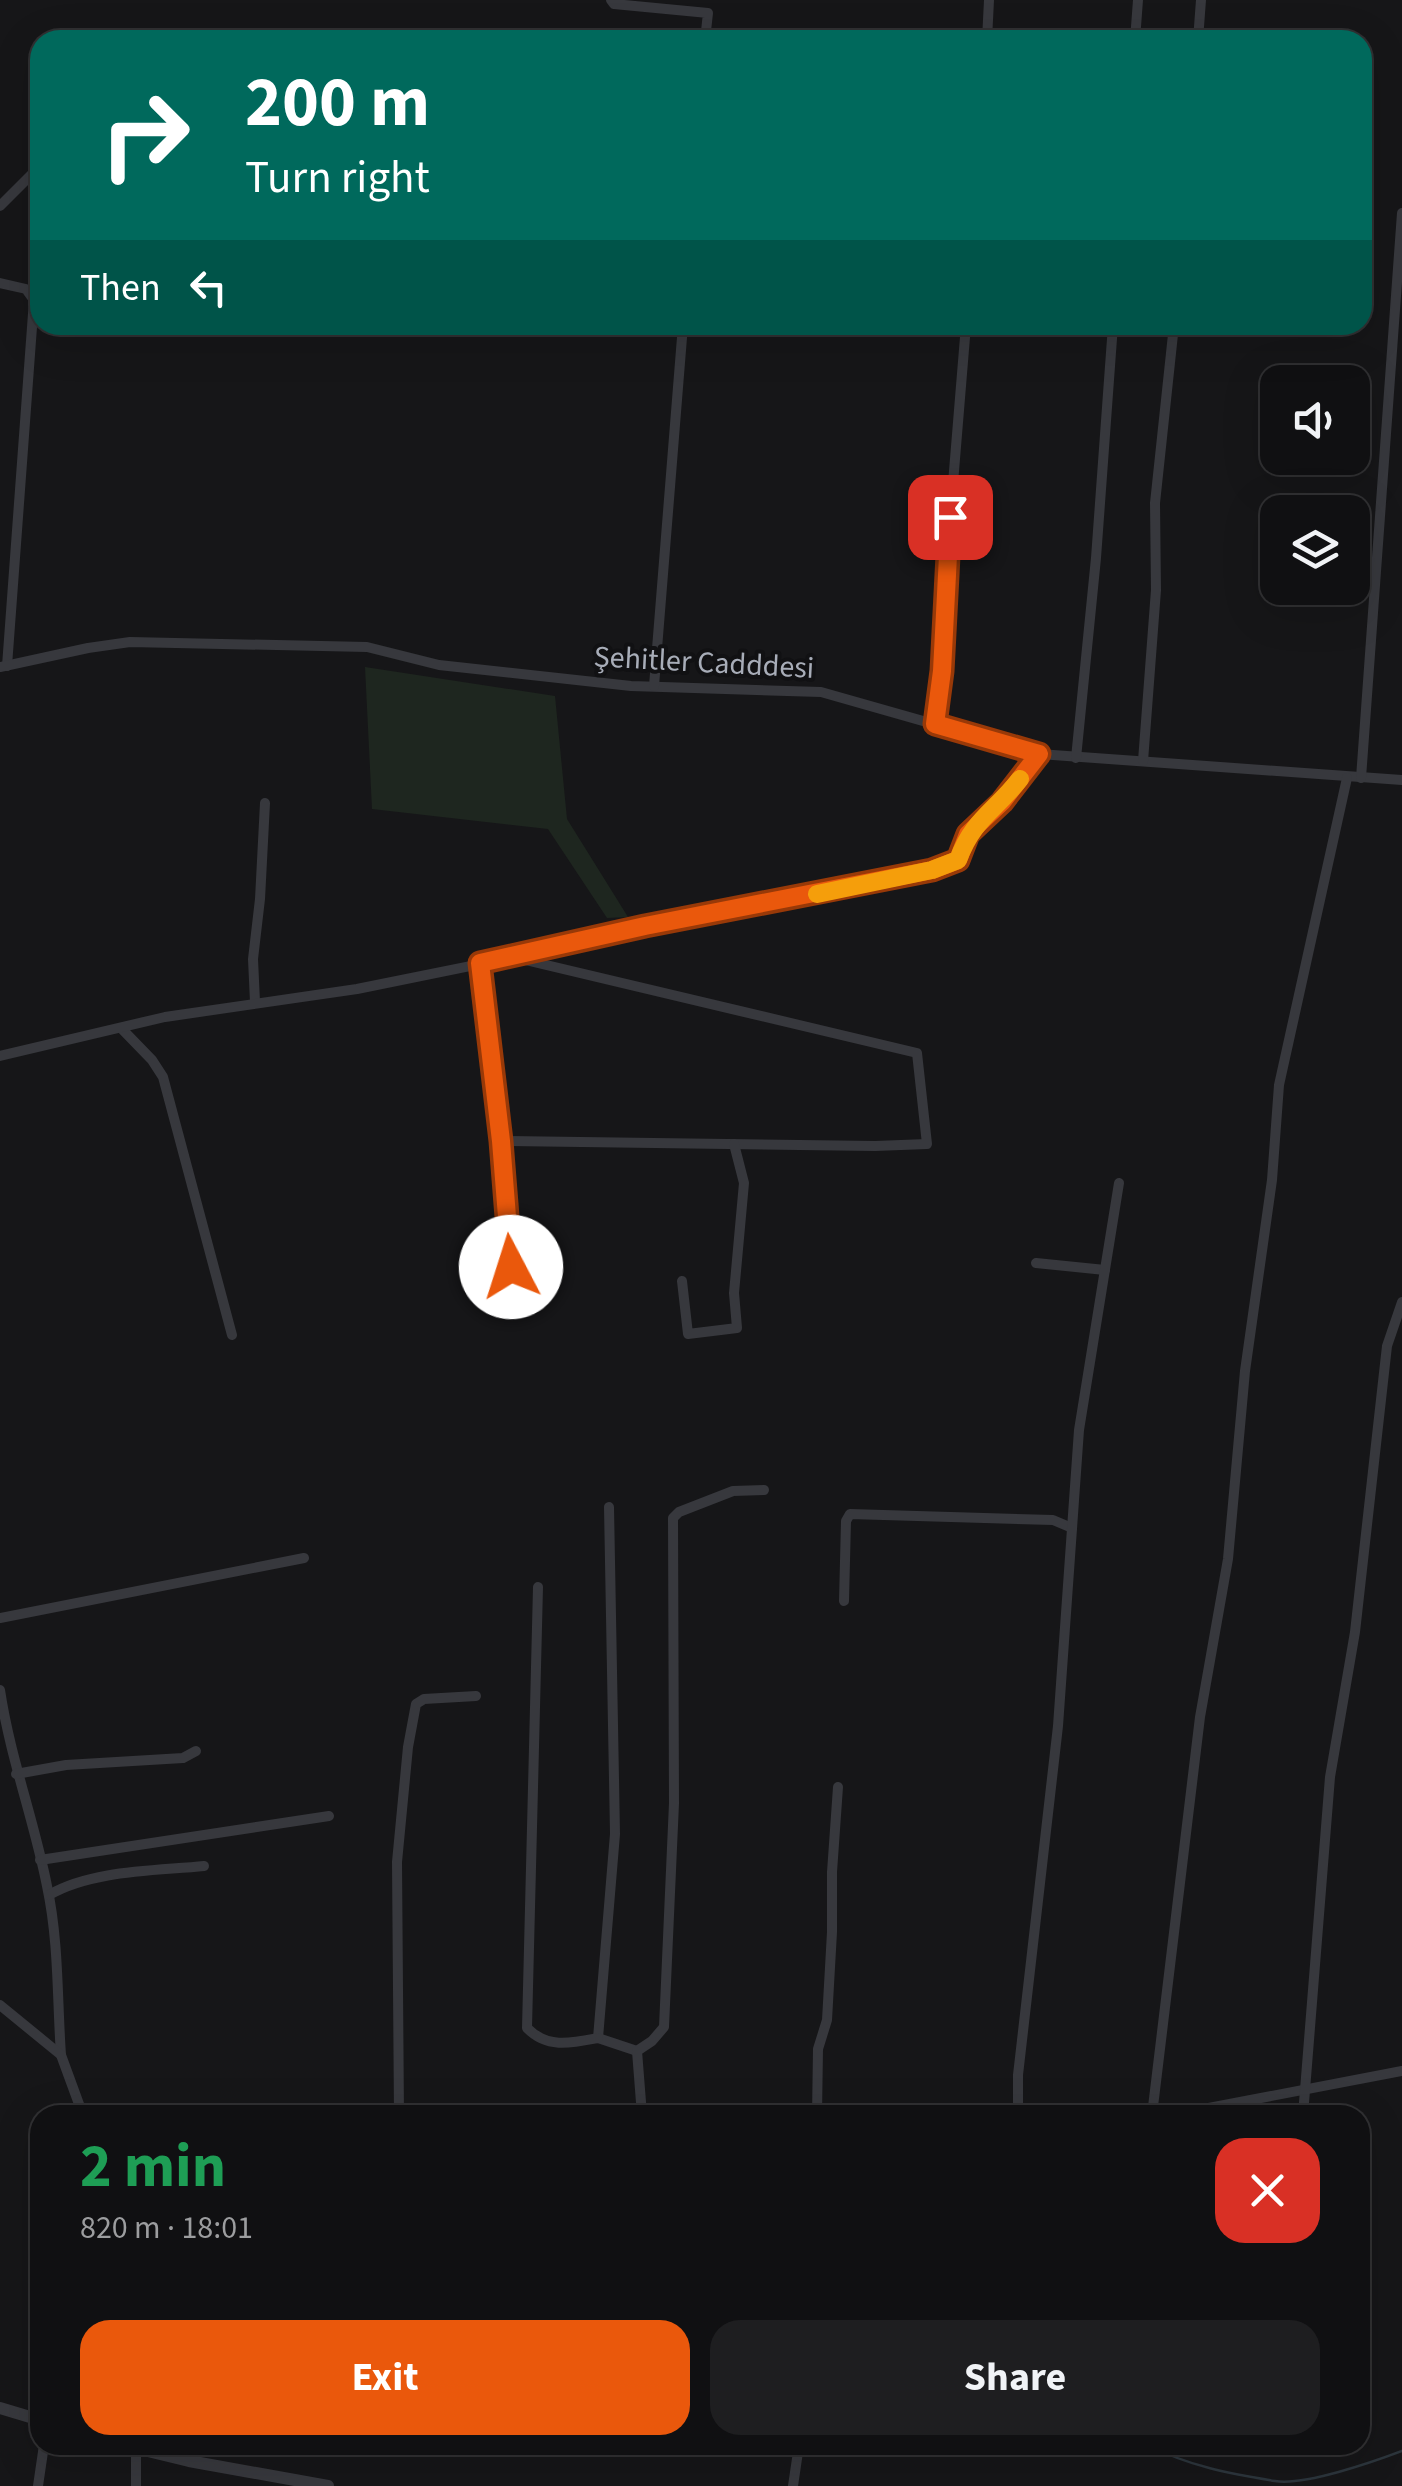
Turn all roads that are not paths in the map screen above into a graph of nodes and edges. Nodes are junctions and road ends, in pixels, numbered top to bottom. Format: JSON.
{"nodes":[{"id":1,"x":611,"y":0,"type":"edge"},
{"id":2,"x":989,"y":0,"type":"edge"},
{"id":3,"x":1138,"y":0,"type":"edge"},
{"id":4,"x":1201,"y":0,"type":"edge"},
{"id":5,"x":706,"y":30,"type":"edge"},
{"id":6,"x":988,"y":30,"type":"edge"},
{"id":7,"x":1136,"y":30,"type":"edge"},
{"id":8,"x":1199,"y":30,"type":"edge"},
{"id":9,"x":30,"y":175,"type":"edge"},
{"id":10,"x":0,"y":206,"type":"edge"},
{"id":11,"x":1402,"y":213,"type":"edge"},
{"id":12,"x":0,"y":283,"type":"edge"},
{"id":13,"x":30,"y":294,"type":"edge"},
{"id":14,"x":31,"y":335,"type":"edge"},
{"id":15,"x":682,"y":335,"type":"edge"},
{"id":16,"x":965,"y":335,"type":"edge"},
{"id":17,"x":1112,"y":335,"type":"edge"},
{"id":18,"x":1173,"y":335,"type":"edge"},
{"id":19,"x":4,"y":667,"type":"edge"},
{"id":20,"x":654,"y":686,"type":"junction"},
{"id":21,"x":935,"y":724,"type":"junction"},
{"id":22,"x":1039,"y":754,"type":"junction"},
{"id":23,"x":1076,"y":758,"type":"junction"},
{"id":24,"x":1143,"y":761,"type":"junction"},
{"id":25,"x":1346,"y":778,"type":"junction"},
{"id":26,"x":1360,"y":778,"type":"junction"},
{"id":27,"x":1402,"y":780,"type":"edge"},
{"id":28,"x":264,"y":803,"type":"dead end"},
{"id":29,"x":515,"y":957,"type":"junction"},
{"id":30,"x":480,"y":963,"type":"junction"},
{"id":31,"x":256,"y":1002,"type":"junction"},
{"id":32,"x":121,"y":1028,"type":"junction"},
{"id":33,"x":0,"y":1056,"type":"edge"},
{"id":34,"x":501,"y":1141,"type":"junction"},
{"id":35,"x":734,"y":1144,"type":"junction"},
{"id":36,"x":1119,"y":1183,"type":"dead end"},
{"id":37,"x":1036,"y":1263,"type":"dead end"},
{"id":38,"x":511,"y":1267,"type":"dead end"},
{"id":39,"x":1105,"y":1270,"type":"junction"},
{"id":40,"x":682,"y":1281,"type":"dead end"},
{"id":41,"x":1402,"y":1302,"type":"edge"},
{"id":42,"x":232,"y":1334,"type":"dead end"},
{"id":43,"x":764,"y":1490,"type":"dead end"},
{"id":44,"x":609,"y":1507,"type":"dead end"},
{"id":45,"x":1072,"y":1528,"type":"junction"},
{"id":46,"x":304,"y":1558,"type":"dead end"},
{"id":47,"x":538,"y":1587,"type":"dead end"},
{"id":48,"x":844,"y":1601,"type":"dead end"},
{"id":49,"x":0,"y":1618,"type":"edge"},
{"id":50,"x":0,"y":1690,"type":"edge"},
{"id":51,"x":476,"y":1696,"type":"dead end"},
{"id":52,"x":196,"y":1750,"type":"dead end"},
{"id":53,"x":16,"y":1774,"type":"junction"},
{"id":54,"x":838,"y":1788,"type":"dead end"},
{"id":55,"x":329,"y":1816,"type":"dead end"},
{"id":56,"x":40,"y":1860,"type":"junction"},
{"id":57,"x":204,"y":1866,"type":"dead end"},
{"id":58,"x":49,"y":1895,"type":"junction"},
{"id":59,"x":0,"y":2006,"type":"edge"},
{"id":60,"x":598,"y":2038,"type":"junction"},
{"id":61,"x":637,"y":2051,"type":"junction"},
{"id":62,"x":60,"y":2055,"type":"junction"},
{"id":63,"x":1402,"y":2071,"type":"edge"},
{"id":64,"x":1305,"y":2091,"type":"junction"},
{"id":65,"x":79,"y":2105,"type":"edge"},
{"id":66,"x":400,"y":2105,"type":"edge"},
{"id":67,"x":641,"y":2105,"type":"edge"},
{"id":68,"x":817,"y":2105,"type":"edge"},
{"id":69,"x":1018,"y":2105,"type":"edge"},
{"id":70,"x":1153,"y":2105,"type":"edge"},
{"id":71,"x":1227,"y":2105,"type":"edge"},
{"id":72,"x":1304,"y":2105,"type":"edge"},
{"id":73,"x":0,"y":2408,"type":"edge"},
{"id":74,"x":30,"y":2417,"type":"edge"},
{"id":75,"x":43,"y":2455,"type":"edge"},
{"id":76,"x":131,"y":2455,"type":"edge"},
{"id":77,"x":165,"y":2455,"type":"edge"},
{"id":78,"x":798,"y":2455,"type":"edge"},
{"id":79,"x":278,"y":2481,"type":"edge"},
{"id":80,"x":38,"y":2486,"type":"edge"},
{"id":81,"x":136,"y":2486,"type":"edge"},
{"id":82,"x":328,"y":2486,"type":"edge"},
{"id":83,"x":793,"y":2486,"type":"edge"}],
"edges":[{"from":1,"to":5,"type":"street"},
{"from":2,"to":6,"type":"street"},
{"from":3,"to":7,"type":"street"},
{"from":4,"to":8,"type":"street"},
{"from":9,"to":10,"type":"street"},
{"from":11,"to":26,"type":"street"},
{"from":12,"to":13,"type":"street"},
{"from":14,"to":19,"type":"street"},
{"from":15,"to":20,"type":"street"},
{"from":16,"to":21,"type":"street"},
{"from":17,"to":23,"type":"street"},
{"from":18,"to":24,"type":"street"},
{"from":19,"to":20,"type":"street","name":"Şehitler Cadddesi"},
{"from":20,"to":21,"type":"street","name":"Şehitler Cadddesi"},
{"from":21,"to":22,"type":"street","name":"Şehitler Cadddesi"},
{"from":22,"to":23,"type":"street","name":"Şehitler Cadddesi"},
{"from":22,"to":29,"type":"street"},
{"from":23,"to":24,"type":"street","name":"Şehitler Cadddesi"},
{"from":24,"to":25,"type":"street","name":"Şehitler Cadddesi"},
{"from":25,"to":26,"type":"street","name":"Şehitler Cadddesi"},
{"from":25,"to":70,"type":"street"},
{"from":26,"to":27,"type":"street","name":"Şehitler Cadddesi"},
{"from":28,"to":31,"type":"street"},
{"from":29,"to":30,"type":"street"},
{"from":29,"to":35,"type":"street"},
{"from":30,"to":31,"type":"street"},
{"from":30,"to":34,"type":"street"},
{"from":31,"to":32,"type":"street"},
{"from":32,"to":33,"type":"street"},
{"from":32,"to":42,"type":"street"},
{"from":34,"to":35,"type":"street"},
{"from":34,"to":38,"type":"street"},
{"from":35,"to":40,"type":"street"},
{"from":36,"to":39,"type":"street"},
{"from":37,"to":39,"type":"street"},
{"from":39,"to":45,"type":"street"},
{"from":41,"to":64,"type":"street"},
{"from":43,"to":61,"type":"street"},
{"from":44,"to":60,"type":"street"},
{"from":45,"to":48,"type":"street"},
{"from":45,"to":69,"type":"street"},
{"from":46,"to":49,"type":"street"},
{"from":47,"to":60,"type":"street"},
{"from":50,"to":53,"type":"street"},
{"from":51,"to":66,"type":"street"},
{"from":52,"to":53,"type":"street"},
{"from":53,"to":56,"type":"street"},
{"from":54,"to":68,"type":"street"},
{"from":55,"to":56,"type":"street"},
{"from":56,"to":58,"type":"street"},
{"from":57,"to":58,"type":"street"},
{"from":58,"to":62,"type":"street"},
{"from":59,"to":62,"type":"street"},
{"from":60,"to":61,"type":"street"},
{"from":61,"to":67,"type":"street"},
{"from":62,"to":65,"type":"street"},
{"from":63,"to":64,"type":"street"},
{"from":64,"to":71,"type":"street"},
{"from":64,"to":72,"type":"street"},
{"from":73,"to":74,"type":"street"},
{"from":75,"to":80,"type":"street"},
{"from":76,"to":81,"type":"street"},
{"from":77,"to":79,"type":"street"},
{"from":78,"to":83,"type":"street"},
{"from":79,"to":82,"type":"street"}]}
